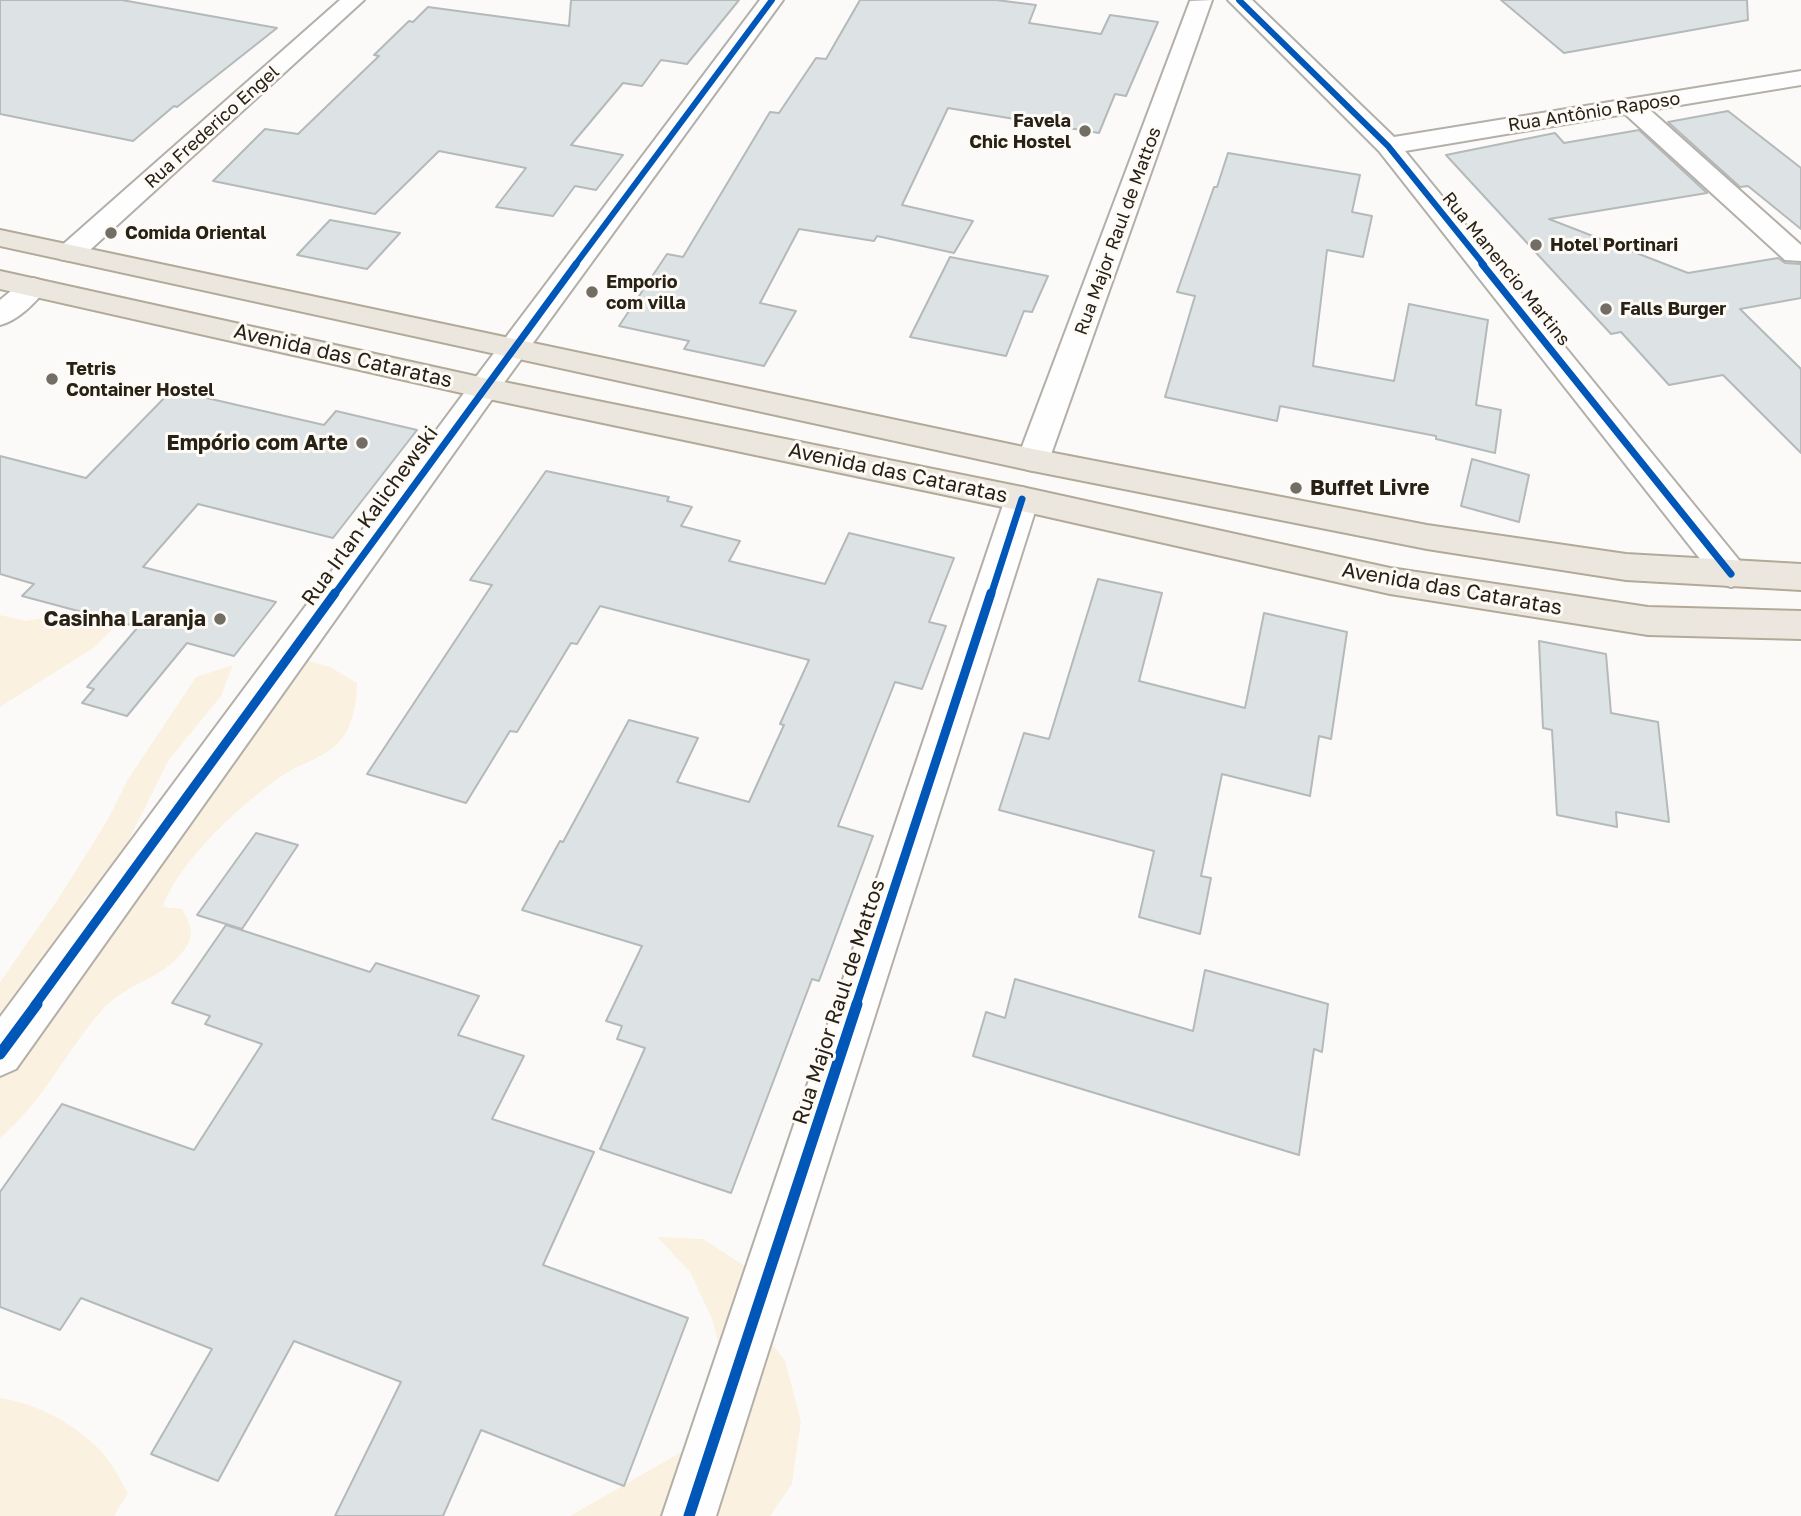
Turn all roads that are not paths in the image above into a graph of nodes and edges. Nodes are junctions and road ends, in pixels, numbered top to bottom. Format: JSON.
{"nodes":[{"id":1,"x":353,"y":0,"type":"edge"},
{"id":2,"x":772,"y":0,"type":"edge"},
{"id":3,"x":1195,"y":0,"type":"edge"},
{"id":4,"x":1200,"y":1,"type":"edge"},
{"id":5,"x":1243,"y":4,"type":"edge"},
{"id":6,"x":1801,"y":78,"type":"edge"},
{"id":7,"x":1630,"y":106,"type":"junction"},
{"id":8,"x":1388,"y":146,"type":"junction"},
{"id":9,"x":0,"y":238,"type":"edge"},
{"id":10,"x":70,"y":253,"type":"junction"},
{"id":11,"x":1795,"y":254,"type":"dead end"},
{"id":12,"x":0,"y":280,"type":"edge"},
{"id":13,"x":33,"y":287,"type":"junction"},
{"id":14,"x":0,"y":316,"type":"edge"},
{"id":15,"x":514,"y":349,"type":"junction"},
{"id":16,"x":484,"y":388,"type":"junction"},
{"id":17,"x":1028,"y":479,"type":"junction"},
{"id":18,"x":1731,"y":574,"type":"junction"},
{"id":19,"x":1801,"y":577,"type":"edge"},
{"id":20,"x":1801,"y":625,"type":"edge"},
{"id":21,"x":0,"y":1055,"type":"edge"},
{"id":22,"x":689,"y":1516,"type":"edge"}],
"edges":[{"from":1,"to":10,"type":"street","name":"Rua Frederico Engel"},
{"from":2,"to":15,"type":"street","name":"Rua Irlan Kalichewski"},
{"from":3,"to":4,"type":"street"},
{"from":4,"to":5,"type":"street"},
{"from":4,"to":17,"type":"street","name":"Rua Major Raul de Mattos"},
{"from":5,"to":8,"type":"street","name":"Rua Manencio Martins"},
{"from":6,"to":7,"type":"street","name":"Rua Antônio Raposo"},
{"from":7,"to":8,"type":"street","name":"Rua Antônio Raposo"},
{"from":7,"to":11,"type":"street"},
{"from":8,"to":18,"type":"street","name":"Rua Manencio Martins"},
{"from":9,"to":10,"type":"main road","name":"Avenida das Cataratas"},
{"from":10,"to":15,"type":"main road","name":"Avenida das Cataratas"},
{"from":12,"to":13,"type":"main road","name":"Avenida das Cataratas"},
{"from":13,"to":14,"type":"street"},
{"from":13,"to":16,"type":"main road","name":"Avenida das Cataratas"},
{"from":15,"to":16,"type":"street","name":"Rua Irlan Kalichewski"},
{"from":15,"to":17,"type":"main road","name":"Avenida das Cataratas"},
{"from":16,"to":17,"type":"main road","name":"Avenida das Cataratas"},
{"from":16,"to":21,"type":"street","name":"Rua Irlan Kalichewski"},
{"from":17,"to":18,"type":"main road","name":"Avenida das Cataratas"},
{"from":17,"to":20,"type":"main road","name":"Avenida das Cataratas"},
{"from":17,"to":22,"type":"street","name":"Rua Major Raul de Mattos"},
{"from":18,"to":19,"type":"main road","name":"Avenida das Cataratas"}]}
